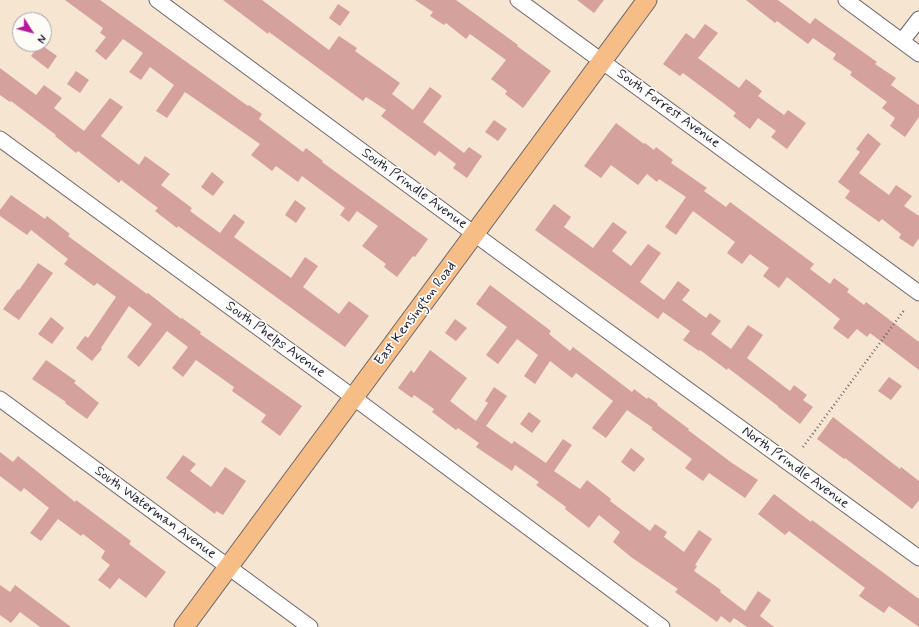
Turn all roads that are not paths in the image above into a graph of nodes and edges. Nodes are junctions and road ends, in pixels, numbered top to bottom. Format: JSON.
{"nodes":[{"id":1,"x":158,"y":0,"type":"edge"},
{"id":2,"x":518,"y":0,"type":"edge"},
{"id":3,"x":647,"y":0,"type":"edge"},
{"id":4,"x":846,"y":0,"type":"edge"},
{"id":5,"x":919,"y":19,"type":"edge"},
{"id":6,"x":902,"y":41,"type":"junction"},
{"id":7,"x":919,"y":54,"type":"edge"},
{"id":8,"x":602,"y":61,"type":"junction"},
{"id":9,"x":0,"y":139,"type":"edge"},
{"id":10,"x":475,"y":234,"type":"junction"},
{"id":11,"x":919,"y":294,"type":"edge"},
{"id":12,"x":672,"y":377,"type":"joint"},
{"id":13,"x":353,"y":397,"type":"junction"},
{"id":14,"x":0,"y":399,"type":"edge"},
{"id":15,"x":919,"y":558,"type":"edge"},
{"id":16,"x":228,"y":567,"type":"junction"},
{"id":17,"x":184,"y":627,"type":"edge"},
{"id":18,"x":310,"y":627,"type":"edge"},
{"id":19,"x":662,"y":627,"type":"edge"}],
"edges":[{"from":1,"to":10,"type":"street","name":"South Prindle Avenue"},
{"from":2,"to":8,"type":"street","name":"South Forrest Avenue"},
{"from":3,"to":8,"type":"main road","name":"East Kensington Road"},
{"from":4,"to":6,"type":"street"},
{"from":5,"to":6,"type":"street"},
{"from":6,"to":7,"type":"street"},
{"from":8,"to":10,"type":"main road","name":"East Kensington Road"},
{"from":8,"to":11,"type":"street","name":"South Forrest Avenue"},
{"from":9,"to":13,"type":"street","name":"South Phelps Avenue"},
{"from":10,"to":12,"type":"street","name":"South Prindle Avenue"},
{"from":10,"to":13,"type":"main road","name":"East Kensington Road"},
{"from":12,"to":15,"type":"street","name":"North Prindle Avenue"},
{"from":13,"to":16,"type":"main road","name":"East Kensington Road"},
{"from":13,"to":19,"type":"street","name":"South Phelps Avenue"},
{"from":14,"to":16,"type":"street","name":"South Waterman Avenue"},
{"from":16,"to":17,"type":"main road","name":"East Kensington Road"},
{"from":16,"to":18,"type":"street","name":"South Waterman Avenue"}]}
